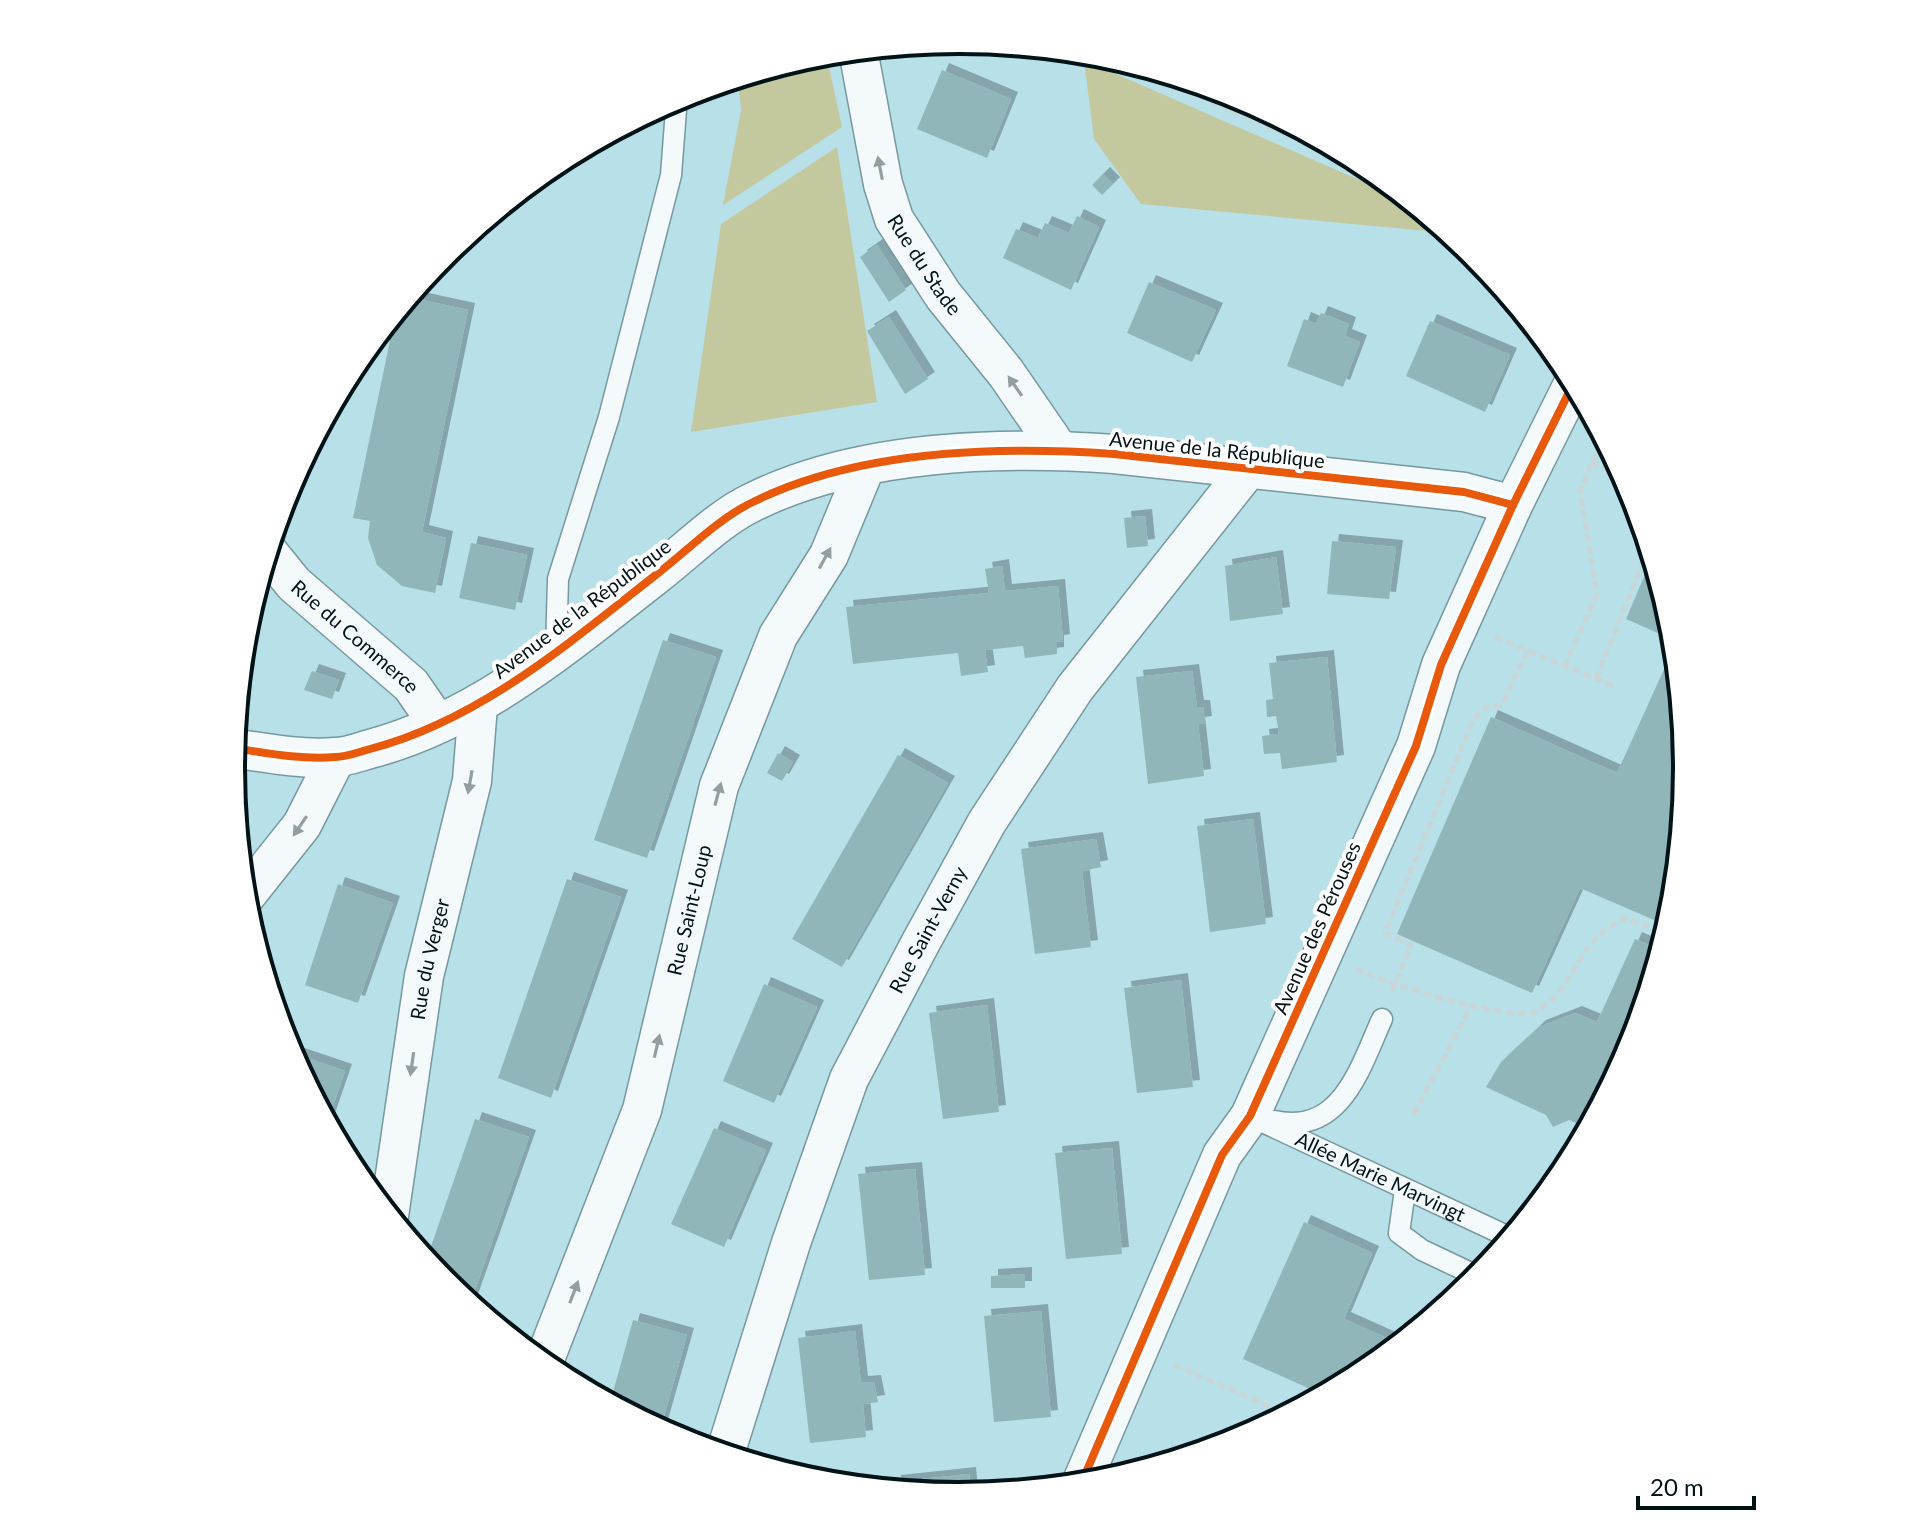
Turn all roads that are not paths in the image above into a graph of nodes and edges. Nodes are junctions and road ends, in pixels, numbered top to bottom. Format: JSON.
{"nodes":[{"id":1,"x":860,"y":61,"type":"edge"},
{"id":2,"x":676,"y":113,"type":"edge"},
{"id":3,"x":1567,"y":395,"type":"edge"},
{"id":4,"x":1059,"y":450,"type":"junction"},
{"id":5,"x":865,"y":468,"type":"junction"},
{"id":6,"x":1248,"y":469,"type":"junction"},
{"id":7,"x":1513,"y":505,"type":"junction"},
{"id":8,"x":276,"y":561,"type":"edge"},
{"id":9,"x":556,"y":651,"type":"junction"},
{"id":10,"x":478,"y":705,"type":"junction"},
{"id":11,"x":438,"y":724,"type":"junction"},
{"id":12,"x":246,"y":749,"type":"edge"},
{"id":13,"x":336,"y":758,"type":"junction"},
{"id":14,"x":255,"y":884,"type":"edge"},
{"id":15,"x":1382,"y":1019,"type":"dead end"},
{"id":16,"x":1250,"y":1116,"type":"junction"},
{"id":17,"x":1405,"y":1190,"type":"junction"},
{"id":18,"x":391,"y":1201,"type":"edge"},
{"id":19,"x":1501,"y":1233,"type":"edge"},
{"id":20,"x":1466,"y":1271,"type":"edge"},
{"id":21,"x":548,"y":1352,"type":"edge"},
{"id":22,"x":728,"y":1444,"type":"edge"},
{"id":23,"x":1087,"y":1470,"type":"edge"}],
"edges":[{"from":4,"to":1,"type":"street","name":"Rue du Stade","one_way":true},
{"from":2,"to":9,"type":"lane"},
{"from":3,"to":7,"type":"street","name":"Avenue des Pérouses"},
{"from":4,"to":5,"type":"street","name":"Avenue de la République"},
{"from":4,"to":6,"type":"street","name":"Avenue de la République"},
{"from":5,"to":9,"type":"street","name":"Avenue de la République"},
{"from":21,"to":5,"type":"street","name":"Rue Saint-Loup","one_way":true},
{"from":6,"to":7,"type":"street","name":"Avenue de la République"},
{"from":6,"to":22,"type":"street","name":"Rue Saint-Verny"},
{"from":7,"to":16,"type":"street","name":"Avenue des Pérouses"},
{"from":8,"to":11,"type":"street","name":"Rue du Commerce"},
{"from":9,"to":10,"type":"street","name":"Avenue de la République"},
{"from":10,"to":11,"type":"street","name":"Avenue de la République"},
{"from":10,"to":18,"type":"street","name":"Rue du Verger","one_way":true},
{"from":11,"to":13,"type":"street","name":"Avenue de la République"},
{"from":12,"to":13,"type":"street","name":"Avenue de la République"},
{"from":13,"to":14,"type":"street","one_way":true},
{"from":15,"to":16,"type":"lane"},
{"from":16,"to":17,"type":"lane","name":"Allée Marie Marvingt"},
{"from":16,"to":23,"type":"street","name":"Avenue des Pérouses"},
{"from":17,"to":19,"type":"lane","name":"Allée Marie Marvingt"},
{"from":17,"to":20,"type":"lane"}]}
